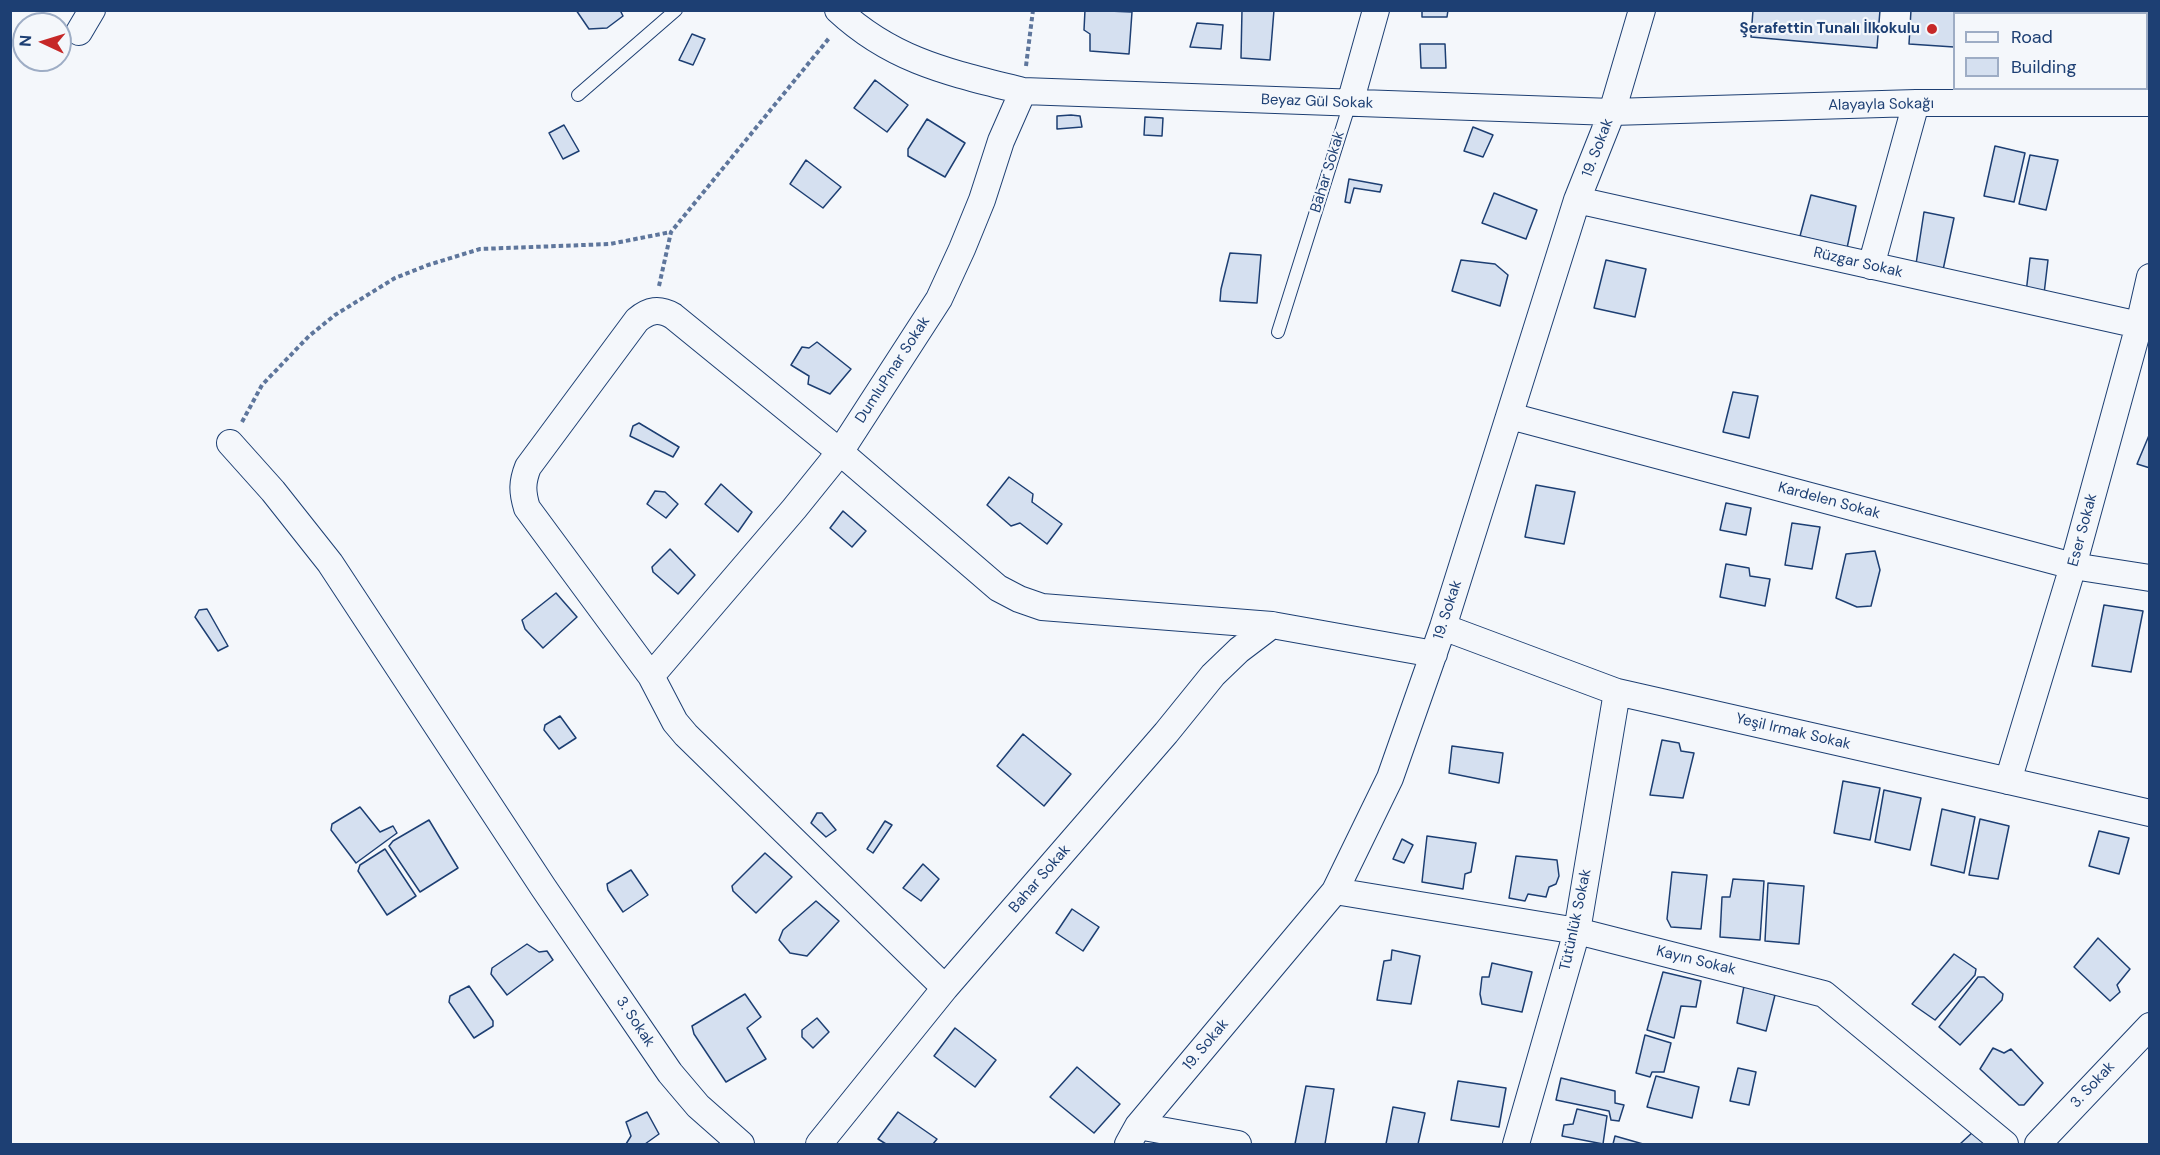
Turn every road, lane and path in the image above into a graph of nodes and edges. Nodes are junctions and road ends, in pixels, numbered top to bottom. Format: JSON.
{"nodes":[{"id":1,"x":676,"y":10,"type":"edge"},
{"id":2,"x":1033,"y":10,"type":"edge"},
{"id":3,"x":1377,"y":10,"type":"edge"},
{"id":4,"x":1642,"y":10,"type":"edge"},
{"id":5,"x":842,"y":14,"type":"edge"},
{"id":6,"x":1023,"y":91,"type":"junction"},
{"id":7,"x":578,"y":95,"type":"dead end"},
{"id":8,"x":2079,"y":96,"type":"edge"},
{"id":9,"x":1350,"y":103,"type":"junction"},
{"id":10,"x":2150,"y":103,"type":"edge"},
{"id":11,"x":1916,"y":104,"type":"junction"},
{"id":12,"x":1612,"y":112,"type":"junction"},
{"id":13,"x":1577,"y":200,"type":"junction"},
{"id":14,"x":671,"y":232,"type":"junction"},
{"id":15,"x":1871,"y":266,"type":"junction"},
{"id":16,"x":2150,"y":277,"type":"edge"},
{"id":17,"x":653,"y":310,"type":"junction"},
{"id":18,"x":2139,"y":325,"type":"junction"},
{"id":19,"x":1278,"y":332,"type":"dead end"},
{"id":20,"x":1510,"y":416,"type":"junction"},
{"id":21,"x":230,"y":443,"type":"joint"},
{"id":22,"x":840,"y":452,"type":"junction"},
{"id":23,"x":2073,"y":566,"type":"junction"},
{"id":24,"x":2150,"y":578,"type":"edge"},
{"id":25,"x":1272,"y":625,"type":"junction"},
{"id":26,"x":1443,"y":627,"type":"junction"},
{"id":27,"x":1434,"y":654,"type":"junction"},
{"id":28,"x":651,"y":676,"type":"junction"},
{"id":29,"x":1617,"y":692,"type":"junction"},
{"id":30,"x":2008,"y":781,"type":"junction"},
{"id":31,"x":2150,"y":813,"type":"edge"},
{"id":32,"x":1335,"y":891,"type":"junction"},
{"id":33,"x":1577,"y":931,"type":"junction"},
{"id":34,"x":945,"y":988,"type":"junction"},
{"id":35,"x":2150,"y":1026,"type":"edge"},
{"id":36,"x":1133,"y":1136,"type":"edge"},
{"id":37,"x":741,"y":1144,"type":"edge"},
{"id":38,"x":819,"y":1144,"type":"edge"},
{"id":39,"x":1238,"y":1144,"type":"edge"},
{"id":40,"x":1516,"y":1144,"type":"edge"},
{"id":41,"x":2006,"y":1144,"type":"edge"},
{"id":42,"x":2038,"y":1144,"type":"edge"}],
"edges":[{"from":1,"to":7,"type":"lane"},
{"from":2,"to":6,"type":"path"},
{"from":3,"to":9,"type":"street","name":"Bahar Sokak"},
{"from":4,"to":12,"type":"street","name":"19. Sokak"},
{"from":5,"to":6,"type":"street","name":"Beyaz Gül Sokak"},
{"from":5,"to":14,"type":"path"},
{"from":6,"to":9,"type":"street","name":"Beyaz Gül Sokak"},
{"from":6,"to":22,"type":"street","name":"DumluPınar Sokak"},
{"from":8,"to":10,"type":"street","name":"Alayayla Sokağı"},
{"from":8,"to":11,"type":"street","name":"Alayayla Sokağı"},
{"from":9,"to":12,"type":"street","name":"Beyaz Gül Sokak"},
{"from":9,"to":19,"type":"lane","name":"Bahar Sokak"},
{"from":11,"to":12,"type":"street","name":"Alayayla Sokağı"},
{"from":11,"to":15,"type":"street"},
{"from":12,"to":13,"type":"street","name":"19. Sokak"},
{"from":13,"to":15,"type":"street","name":"Rüzgar Sokak"},
{"from":13,"to":20,"type":"street","name":"19. Sokak"},
{"from":14,"to":17,"type":"path"},
{"from":14,"to":21,"type":"path"},
{"from":15,"to":18,"type":"street","name":"Rüzgar Sokak"},
{"from":16,"to":18,"type":"street","name":"Eser Sokak"},
{"from":17,"to":22,"type":"street"},
{"from":17,"to":28,"type":"street"},
{"from":18,"to":23,"type":"street","name":"Eser Sokak"},
{"from":20,"to":23,"type":"street","name":"Kardelen Sokak"},
{"from":20,"to":26,"type":"street","name":"19. Sokak"},
{"from":21,"to":37,"type":"street","name":"3. Sokak"},
{"from":22,"to":25,"type":"street"},
{"from":22,"to":28,"type":"street","name":"DumluPınar Sokak"},
{"from":23,"to":24,"type":"street","name":"Kardelen Sokak"},
{"from":23,"to":30,"type":"street","name":"Eser Sokak"},
{"from":25,"to":27,"type":"street"},
{"from":25,"to":34,"type":"street","name":"Bahar Sokak"},
{"from":26,"to":27,"type":"street","name":"19. Sokak"},
{"from":26,"to":29,"type":"street","name":"Yeşil Irmak Sokak"},
{"from":27,"to":32,"type":"street","name":"19. Sokak"},
{"from":28,"to":34,"type":"street"},
{"from":29,"to":30,"type":"street","name":"Yeşil Irmak Sokak"},
{"from":29,"to":33,"type":"street","name":"Tütünlük Sokak"},
{"from":30,"to":31,"type":"street","name":"Yeşil Irmak Sokak"},
{"from":32,"to":33,"type":"street","name":"Kayın Sokak"},
{"from":32,"to":36,"type":"street","name":"19. Sokak"},
{"from":33,"to":40,"type":"street","name":"Tütünlük Sokak"},
{"from":33,"to":41,"type":"street","name":"Kayın Sokak"},
{"from":34,"to":38,"type":"street","name":"Bahar Sokak"},
{"from":35,"to":42,"type":"street","name":"3. Sokak"},
{"from":36,"to":39,"type":"street"}]}
